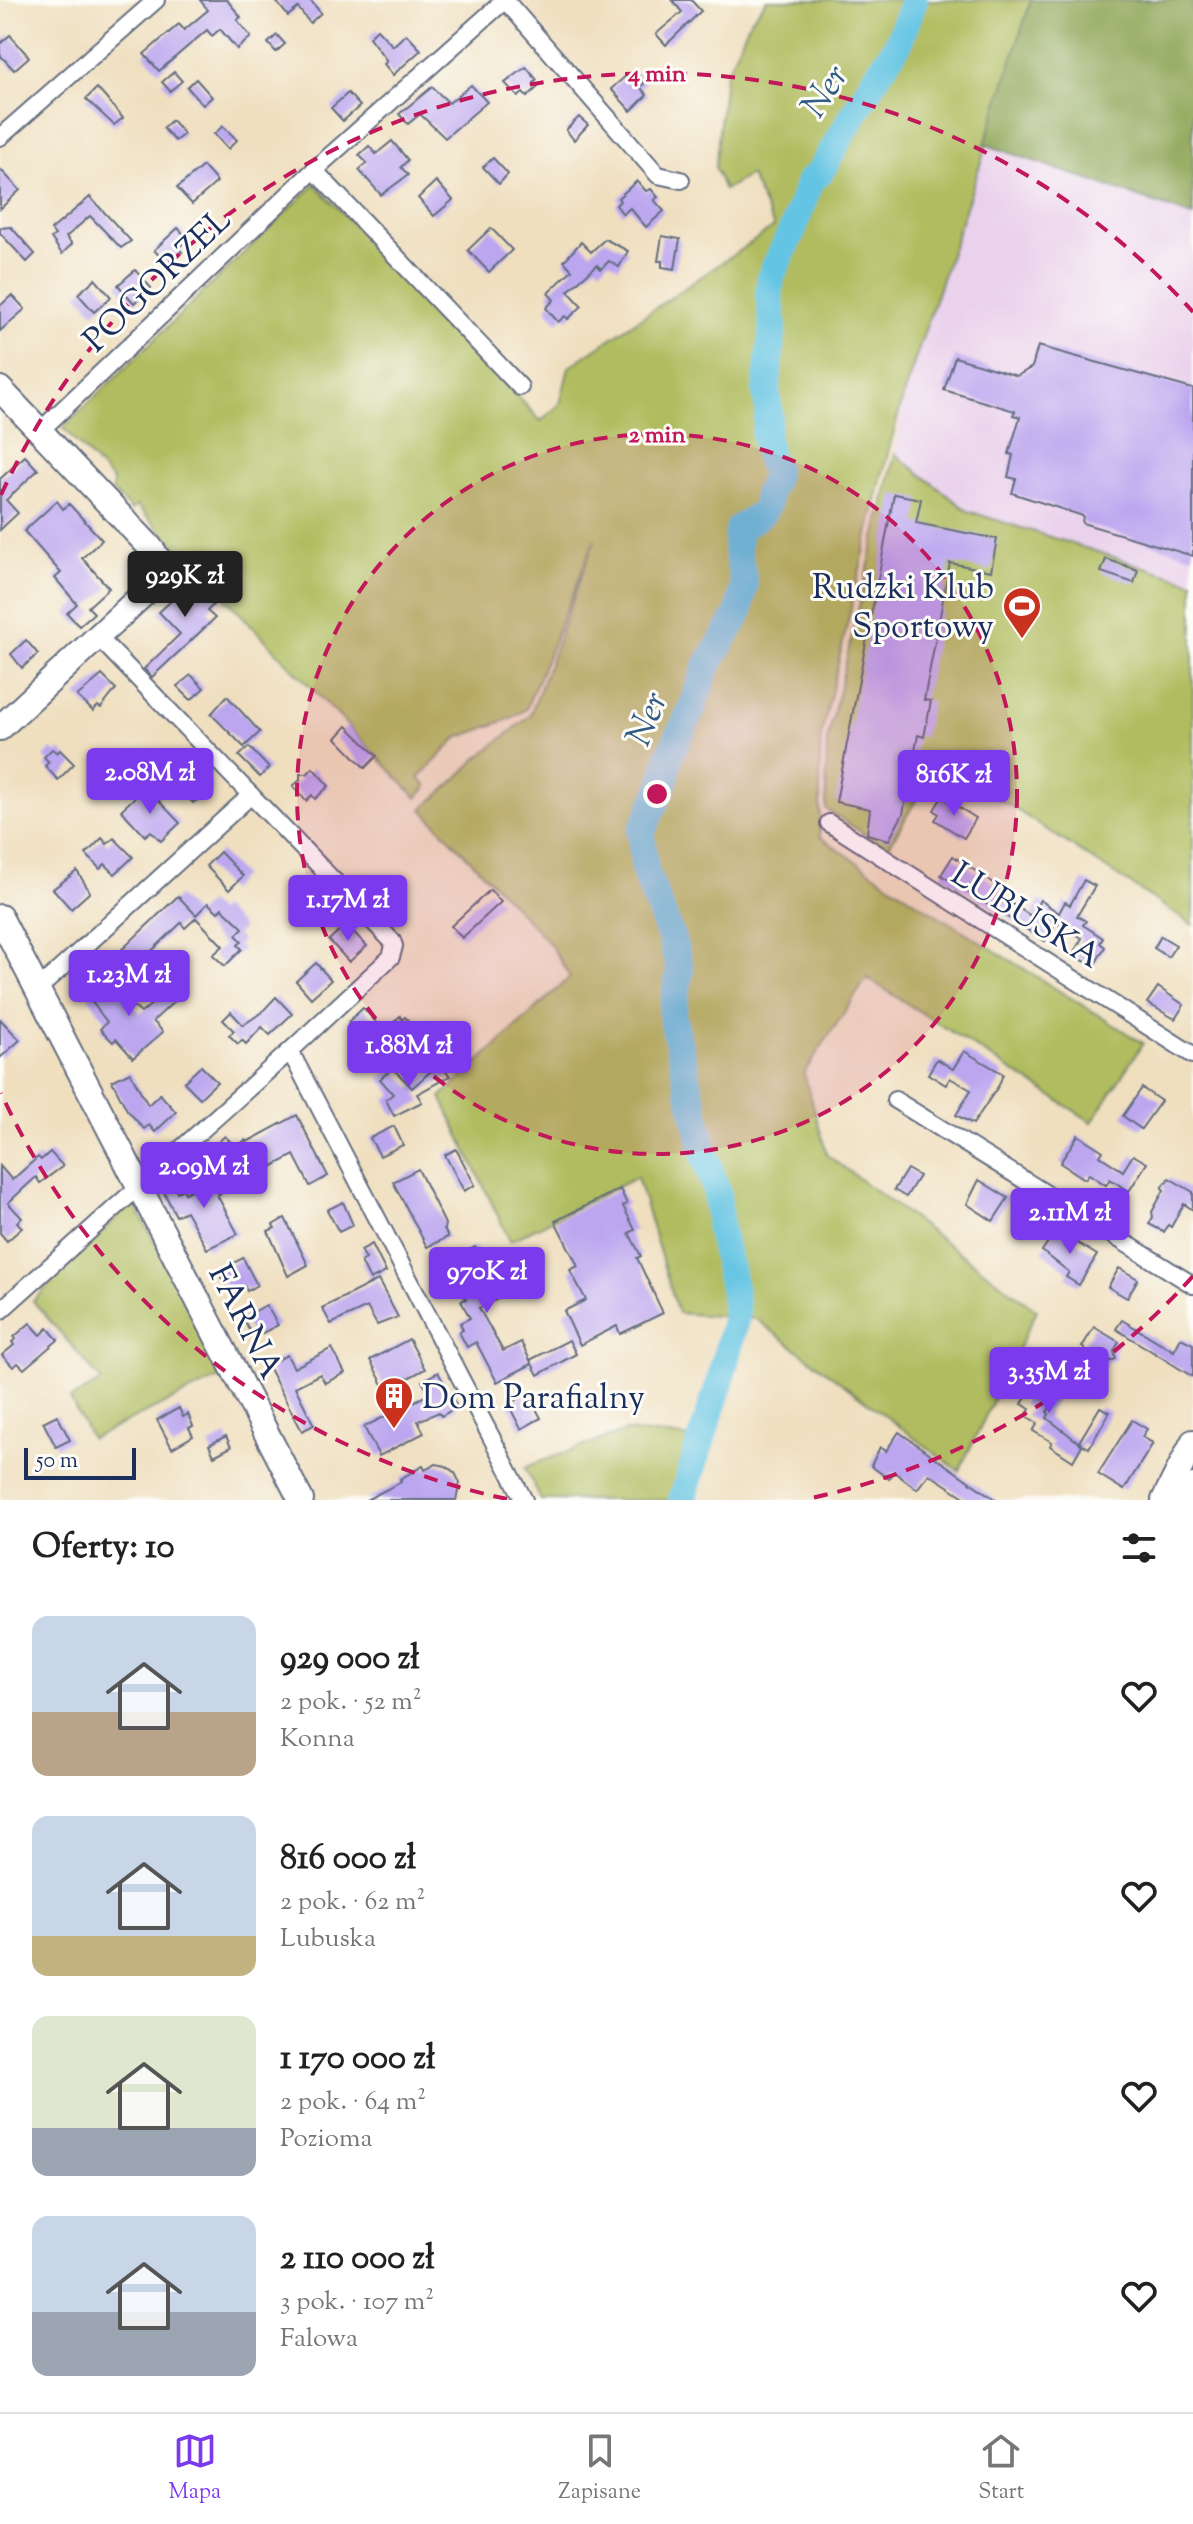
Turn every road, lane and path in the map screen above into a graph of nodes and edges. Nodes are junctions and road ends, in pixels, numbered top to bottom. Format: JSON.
{"nodes":[{"id":1,"x":156,"y":0,"type":"edge"},
{"id":2,"x":505,"y":0,"type":"edge"},
{"id":3,"x":0,"y":137,"type":"edge"},
{"id":4,"x":314,"y":170,"type":"junction"},
{"id":5,"x":681,"y":180,"type":"dead end"},
{"id":6,"x":520,"y":387,"type":"dead end"},
{"id":7,"x":0,"y":389,"type":"edge"},
{"id":8,"x":39,"y":432,"type":"junction"},
{"id":9,"x":98,"y":637,"type":"junction"},
{"id":10,"x":0,"y":728,"type":"edge"},
{"id":11,"x":251,"y":795,"type":"junction"},
{"id":12,"x":829,"y":823,"type":"dead end"},
{"id":13,"x":0,"y":917,"type":"edge"},
{"id":14,"x":37,"y":990,"type":"junction"},
{"id":15,"x":290,"y":1051,"type":"junction"},
{"id":16,"x":1193,"y":1055,"type":"edge"},
{"id":17,"x":895,"y":1100,"type":"dead end"},
{"id":18,"x":139,"y":1185,"type":"junction"},
{"id":19,"x":1193,"y":1285,"type":"edge"},
{"id":20,"x":0,"y":1311,"type":"edge"},
{"id":21,"x":1193,"y":1442,"type":"edge"},
{"id":22,"x":1193,"y":1486,"type":"edge"},
{"id":23,"x":301,"y":1500,"type":"edge"},
{"id":24,"x":524,"y":1500,"type":"edge"},
{"id":25,"x":1164,"y":1500,"type":"edge"},
{"id":26,"x":1185,"y":1500,"type":"edge"}],
"edges":[{"from":1,"to":3,"type":"street"},
{"from":2,"to":4,"type":"street","name":"POGORZEL"},
{"from":2,"to":5,"type":"street"},
{"from":4,"to":6,"type":"street"},
{"from":4,"to":8,"type":"street","name":"POGORZEL"},
{"from":7,"to":8,"type":"street"},
{"from":8,"to":9,"type":"street"},
{"from":9,"to":10,"type":"street"},
{"from":9,"to":11,"type":"street"},
{"from":11,"to":14,"type":"street"},
{"from":11,"to":15,"type":"street"},
{"from":12,"to":16,"type":"street","name":"LUBUSKA"},
{"from":13,"to":14,"type":"street","name":"FARNA"},
{"from":14,"to":18,"type":"street","name":"FARNA"},
{"from":15,"to":18,"type":"street"},
{"from":15,"to":24,"type":"street"},
{"from":17,"to":19,"type":"street"},
{"from":18,"to":20,"type":"street"},
{"from":18,"to":23,"type":"street","name":"FARNA"},
{"from":21,"to":25,"type":"street"},
{"from":22,"to":26,"type":"street"}]}
